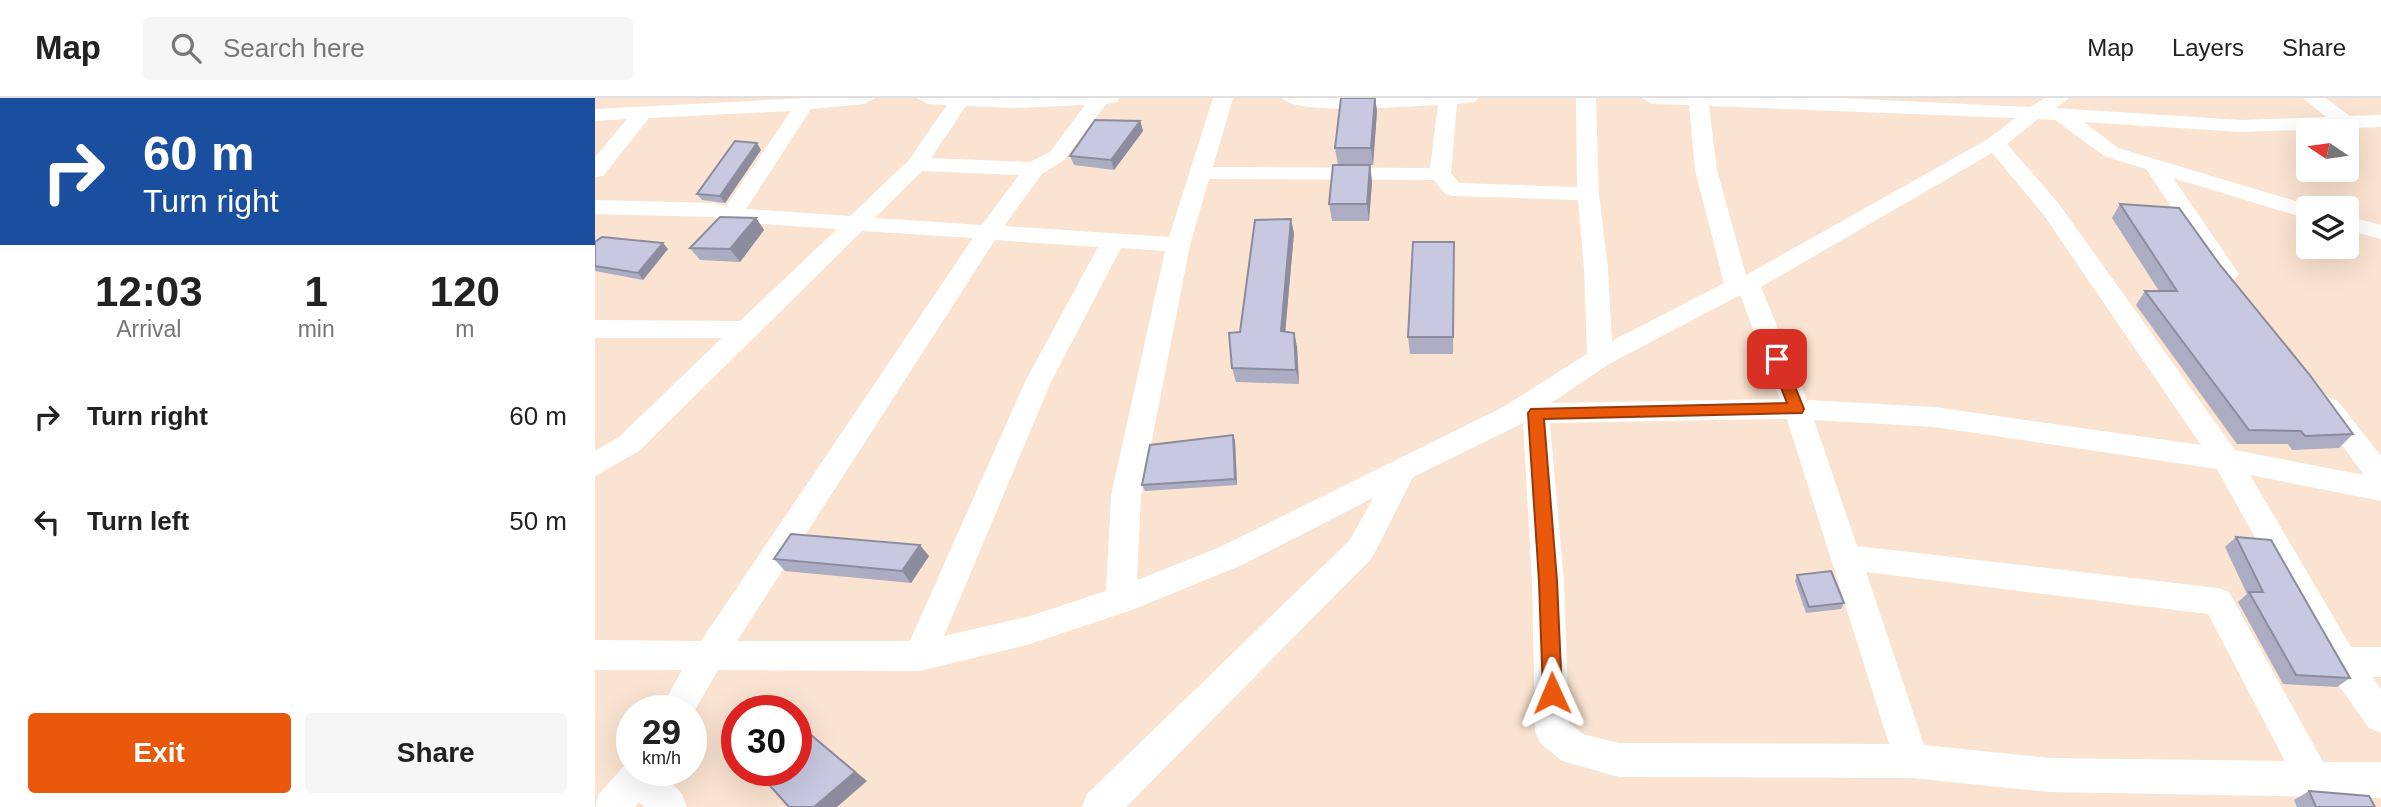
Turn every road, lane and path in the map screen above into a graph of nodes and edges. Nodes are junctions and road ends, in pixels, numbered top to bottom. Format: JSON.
{"nodes":[{"id":1,"x":866,"y":98,"type":"edge"},
{"id":2,"x":927,"y":98,"type":"edge"},
{"id":3,"x":1223,"y":98,"type":"edge"},
{"id":4,"x":1586,"y":98,"type":"edge"},
{"id":5,"x":1652,"y":98,"type":"edge"},
{"id":6,"x":2313,"y":98,"type":"edge"},
{"id":7,"x":1103,"y":99,"type":"edge"},
{"id":8,"x":1458,"y":99,"type":"edge"},
{"id":9,"x":1699,"y":99,"type":"edge"},
{"id":10,"x":960,"y":100,"type":"edge"},
{"id":11,"x":1303,"y":100,"type":"edge"},
{"id":12,"x":805,"y":104,"type":"junction"},
{"id":13,"x":2052,"y":108,"type":"edge"},
{"id":14,"x":642,"y":114,"type":"junction"},
{"id":15,"x":595,"y":115,"type":"edge"},
{"id":16,"x":2342,"y":119,"type":"edge"},
{"id":17,"x":2381,"y":121,"type":"edge"},
{"id":18,"x":2359,"y":122,"type":"edge"},
{"id":19,"x":2296,"y":124,"type":"edge"},
{"id":20,"x":1995,"y":143,"type":"junction"},
{"id":21,"x":917,"y":164,"type":"junction"},
{"id":22,"x":2153,"y":164,"type":"junction"},
{"id":23,"x":1034,"y":169,"type":"junction"},
{"id":24,"x":595,"y":171,"type":"edge"},
{"id":25,"x":1199,"y":173,"type":"junction"},
{"id":26,"x":1440,"y":174,"type":"junction"},
{"id":27,"x":1588,"y":194,"type":"junction"},
{"id":28,"x":595,"y":207,"type":"edge"},
{"id":29,"x":2296,"y":208,"type":"edge"},
{"id":30,"x":731,"y":215,"type":"junction"},
{"id":31,"x":857,"y":223,"type":"junction"},
{"id":32,"x":2359,"y":226,"type":"edge"},
{"id":33,"x":2381,"y":232,"type":"edge"},
{"id":34,"x":987,"y":234,"type":"junction"},
{"id":35,"x":1112,"y":241,"type":"junction"},
{"id":36,"x":1178,"y":245,"type":"junction"},
{"id":37,"x":1742,"y":285,"type":"junction"},
{"id":38,"x":2243,"y":295,"type":"edge"},
{"id":39,"x":595,"y":328,"type":"edge"},
{"id":40,"x":746,"y":330,"type":"junction"},
{"id":41,"x":1600,"y":358,"type":"junction"},
{"id":42,"x":2316,"y":392,"type":"edge"},
{"id":43,"x":1797,"y":409,"type":"junction"},
{"id":44,"x":1525,"y":413,"type":"junction"},
{"id":45,"x":595,"y":443,"type":"edge"},
{"id":46,"x":629,"y":444,"type":"junction"},
{"id":47,"x":2226,"y":459,"type":"junction"},
{"id":48,"x":595,"y":465,"type":"edge"},
{"id":49,"x":1404,"y":467,"type":"junction"},
{"id":50,"x":2381,"y":477,"type":"edge"},
{"id":51,"x":2381,"y":490,"type":"edge"},
{"id":52,"x":1845,"y":557,"type":"junction"},
{"id":53,"x":1121,"y":600,"type":"junction"},
{"id":54,"x":595,"y":656,"type":"edge"},
{"id":55,"x":709,"y":656,"type":"junction"},
{"id":56,"x":920,"y":656,"type":"junction"},
{"id":57,"x":2342,"y":662,"type":"junction"},
{"id":58,"x":2381,"y":662,"type":"edge"},
{"id":59,"x":686,"y":695,"type":"edge"},
{"id":60,"x":2381,"y":717,"type":"edge"},
{"id":61,"x":1912,"y":761,"type":"junction"},
{"id":62,"x":2313,"y":779,"type":"junction"},
{"id":63,"x":2381,"y":780,"type":"edge"},
{"id":64,"x":629,"y":786,"type":"edge"},
{"id":65,"x":651,"y":786,"type":"edge"},
{"id":66,"x":612,"y":807,"type":"edge"},
{"id":67,"x":669,"y":807,"type":"edge"},
{"id":68,"x":1100,"y":807,"type":"edge"}],
"edges":[{"from":1,"to":12,"type":"street"},
{"from":2,"to":10,"type":"street"},
{"from":3,"to":25,"type":"street"},
{"from":4,"to":27,"type":"street"},
{"from":5,"to":9,"type":"street"},
{"from":6,"to":16,"type":"street"},
{"from":7,"to":10,"type":"street"},
{"from":7,"to":23,"type":"street"},
{"from":8,"to":11,"type":"street"},
{"from":8,"to":26,"type":"street"},
{"from":9,"to":13,"type":"street"},
{"from":9,"to":37,"type":"street"},
{"from":10,"to":21,"type":"street"},
{"from":12,"to":14,"type":"street"},
{"from":12,"to":30,"type":"street"},
{"from":13,"to":19,"type":"street"},
{"from":13,"to":20,"type":"street"},
{"from":13,"to":22,"type":"street"},
{"from":14,"to":15,"type":"street"},
{"from":14,"to":24,"type":"street"},
{"from":17,"to":18,"type":"street"},
{"from":20,"to":37,"type":"street"},
{"from":20,"to":47,"type":"street"},
{"from":21,"to":23,"type":"street"},
{"from":21,"to":31,"type":"street"},
{"from":22,"to":29,"type":"street"},
{"from":22,"to":38,"type":"street"},
{"from":23,"to":34,"type":"street"},
{"from":25,"to":26,"type":"street"},
{"from":25,"to":36,"type":"street"},
{"from":26,"to":27,"type":"street"},
{"from":27,"to":41,"type":"street"},
{"from":28,"to":30,"type":"street"},
{"from":30,"to":31,"type":"street"},
{"from":31,"to":34,"type":"street"},
{"from":31,"to":40,"type":"street"},
{"from":32,"to":33,"type":"street"},
{"from":34,"to":35,"type":"street"},
{"from":34,"to":55,"type":"street"},
{"from":35,"to":36,"type":"street"},
{"from":35,"to":56,"type":"street"},
{"from":36,"to":53,"type":"street"},
{"from":37,"to":41,"type":"street"},
{"from":37,"to":43,"type":"street"},
{"from":39,"to":40,"type":"street"},
{"from":40,"to":46,"type":"street"},
{"from":41,"to":44,"type":"street"},
{"from":42,"to":50,"type":"street"},
{"from":43,"to":44,"type":"street"},
{"from":43,"to":47,"type":"street"},
{"from":43,"to":52,"type":"street"},
{"from":44,"to":49,"type":"street"},
{"from":44,"to":61,"type":"street"},
{"from":45,"to":46,"type":"street"},
{"from":46,"to":48,"type":"street"},
{"from":47,"to":51,"type":"street"},
{"from":47,"to":57,"type":"street"},
{"from":49,"to":53,"type":"street"},
{"from":49,"to":68,"type":"street"},
{"from":52,"to":61,"type":"street"},
{"from":52,"to":62,"type":"street"},
{"from":53,"to":56,"type":"street"},
{"from":54,"to":55,"type":"street"},
{"from":55,"to":56,"type":"street"},
{"from":55,"to":59,"type":"street"},
{"from":57,"to":58,"type":"street"},
{"from":57,"to":60,"type":"street"},
{"from":61,"to":62,"type":"street"},
{"from":62,"to":63,"type":"street"},
{"from":64,"to":66,"type":"street"},
{"from":65,"to":67,"type":"street"}]}
